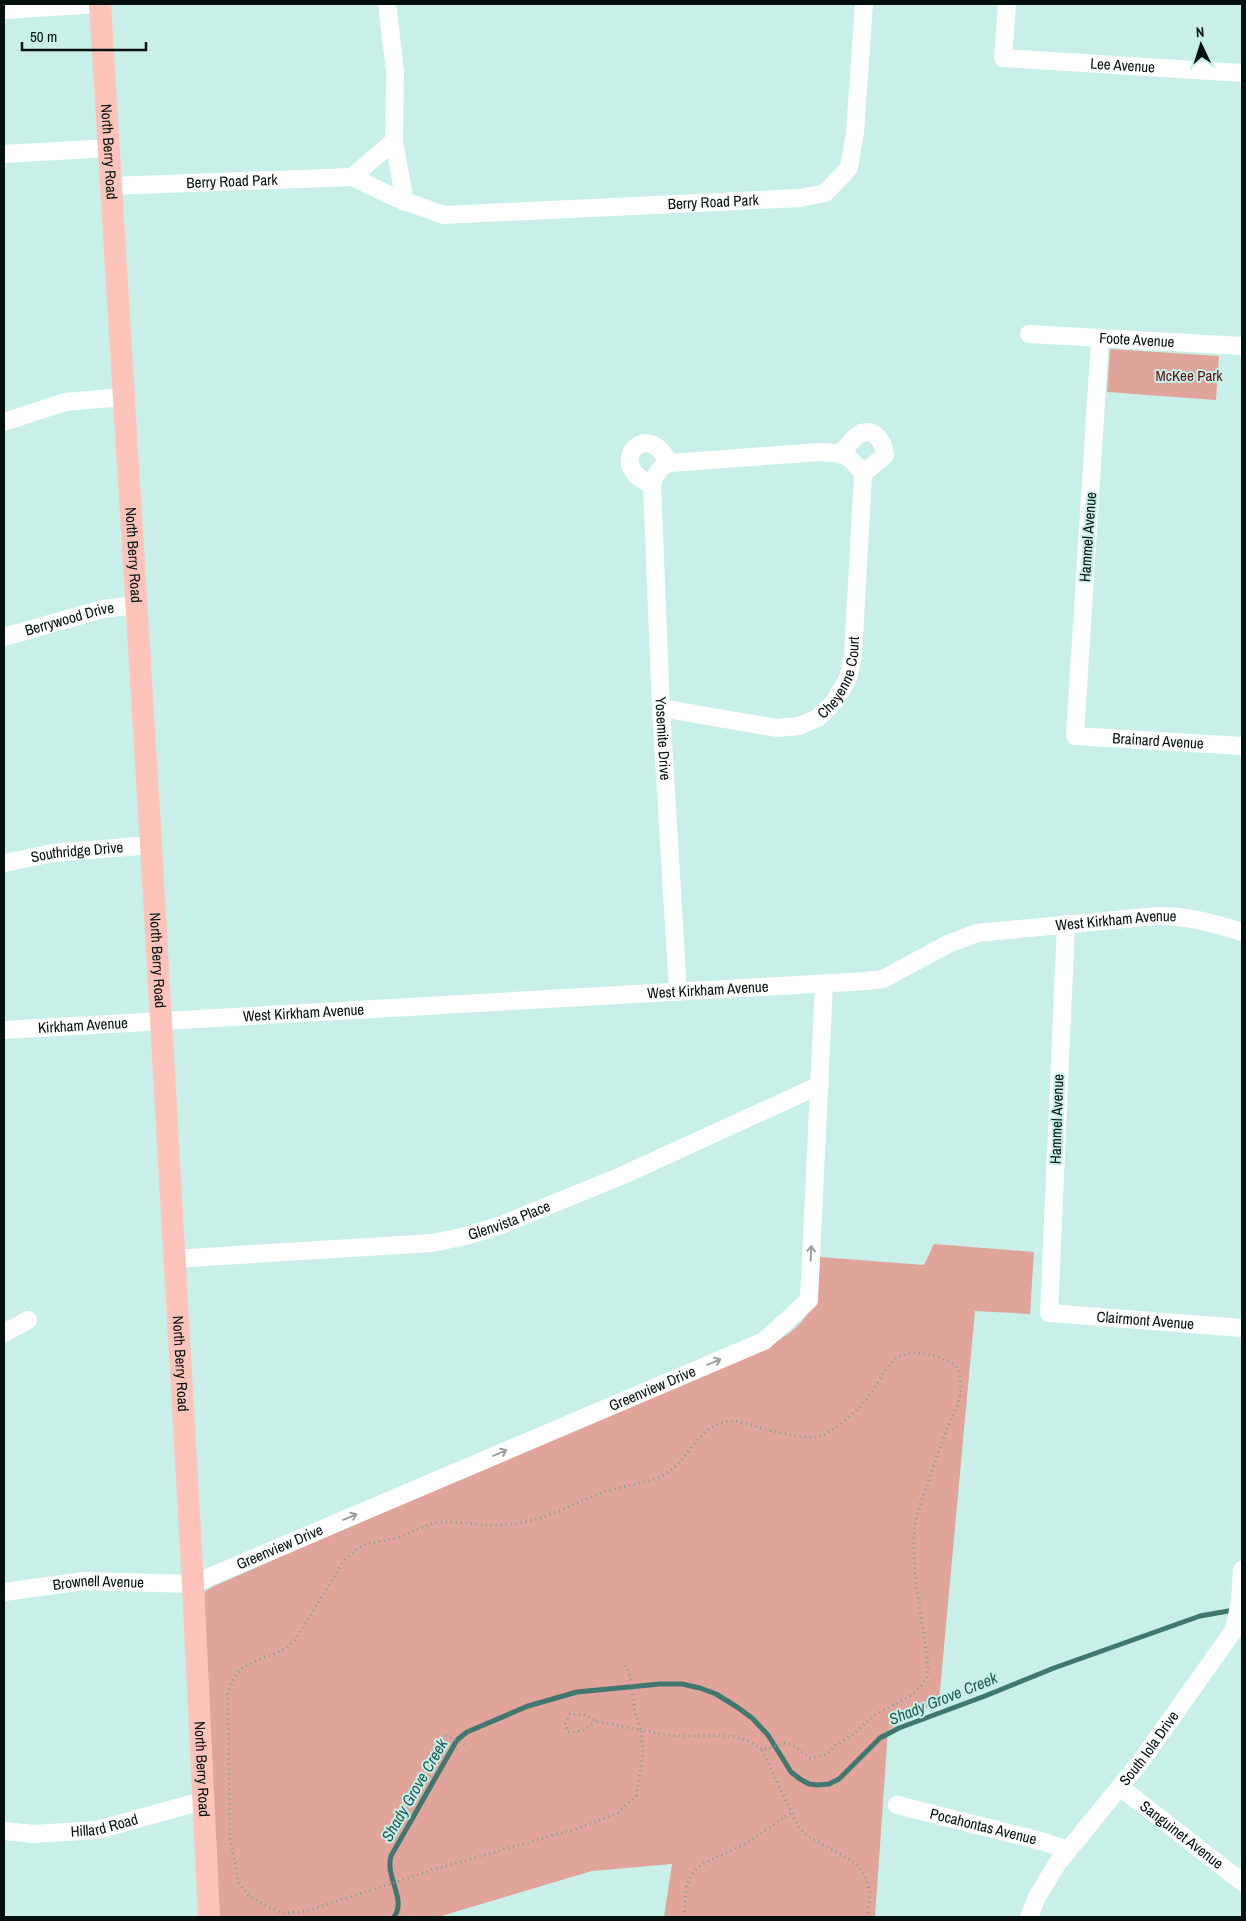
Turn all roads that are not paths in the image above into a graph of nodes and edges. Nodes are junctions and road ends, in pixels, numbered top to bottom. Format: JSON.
{"nodes":[{"id":1,"x":100,"y":4,"type":"edge"},
{"id":2,"x":387,"y":4,"type":"edge"},
{"id":3,"x":864,"y":4,"type":"edge"},
{"id":4,"x":1007,"y":4,"type":"edge"},
{"id":5,"x":4,"y":10,"type":"edge"},
{"id":6,"x":1242,"y":74,"type":"edge"},
{"id":7,"x":394,"y":140,"type":"junction"},
{"id":8,"x":109,"y":148,"type":"junction"},
{"id":9,"x":4,"y":154,"type":"edge"},
{"id":10,"x":352,"y":177,"type":"junction"},
{"id":11,"x":111,"y":186,"type":"junction"},
{"id":12,"x":405,"y":202,"type":"junction"},
{"id":13,"x":1029,"y":334,"type":"dead end"},
{"id":14,"x":1100,"y":338,"type":"junction"},
{"id":15,"x":1242,"y":346,"type":"edge"},
{"id":16,"x":123,"y":397,"type":"junction"},
{"id":17,"x":4,"y":422,"type":"edge"},
{"id":18,"x":841,"y":452,"type":"junction"},
{"id":19,"x":670,"y":463,"type":"junction"},
{"id":20,"x":863,"y":474,"type":"junction"},
{"id":21,"x":654,"y":480,"type":"junction"},
{"id":22,"x":136,"y":606,"type":"junction"},
{"id":23,"x":4,"y":637,"type":"edge"},
{"id":24,"x":661,"y":708,"type":"junction"},
{"id":25,"x":1075,"y":736,"type":"joint"},
{"id":26,"x":1242,"y":746,"type":"edge"},
{"id":27,"x":151,"y":845,"type":"junction"},
{"id":28,"x":4,"y":863,"type":"edge"},
{"id":29,"x":1066,"y":924,"type":"junction"},
{"id":30,"x":1242,"y":932,"type":"edge"},
{"id":31,"x":824,"y":984,"type":"junction"},
{"id":32,"x":678,"y":992,"type":"junction"},
{"id":33,"x":161,"y":1022,"type":"junction"},
{"id":34,"x":4,"y":1030,"type":"edge"},
{"id":35,"x":820,"y":1086,"type":"junction"},
{"id":36,"x":173,"y":1259,"type":"junction"},
{"id":37,"x":1049,"y":1313,"type":"joint"},
{"id":38,"x":28,"y":1320,"type":"dead end"},
{"id":39,"x":1242,"y":1328,"type":"edge"},
{"id":40,"x":4,"y":1333,"type":"edge"},
{"id":41,"x":1242,"y":1570,"type":"edge"},
{"id":42,"x":193,"y":1584,"type":"junction"},
{"id":43,"x":4,"y":1592,"type":"edge"},
{"id":44,"x":1120,"y":1787,"type":"junction"},
{"id":45,"x":202,"y":1802,"type":"junction"},
{"id":46,"x":897,"y":1805,"type":"dead end"},
{"id":47,"x":4,"y":1831,"type":"edge"},
{"id":48,"x":1068,"y":1850,"type":"junction"},
{"id":49,"x":1242,"y":1882,"type":"edge"},
{"id":50,"x":209,"y":1917,"type":"edge"},
{"id":51,"x":1029,"y":1917,"type":"edge"}],
"edges":[{"from":1,"to":5,"type":"street"},
{"from":1,"to":8,"type":"main road","name":"North Berry Road"},
{"from":2,"to":7,"type":"street"},
{"from":3,"to":12,"type":"street","name":"Berry Road Park"},
{"from":4,"to":6,"type":"street","name":"Lee Avenue"},
{"from":7,"to":10,"type":"street"},
{"from":7,"to":12,"type":"street"},
{"from":8,"to":9,"type":"street"},
{"from":8,"to":11,"type":"main road","name":"North Berry Road"},
{"from":10,"to":11,"type":"street","name":"Berry Road Park"},
{"from":10,"to":12,"type":"street","name":"Berry Road Park"},
{"from":11,"to":16,"type":"main road","name":"North Berry Road"},
{"from":13,"to":14,"type":"street","name":"Foote Avenue"},
{"from":14,"to":15,"type":"street","name":"Foote Avenue"},
{"from":14,"to":25,"type":"street","name":"Hammel Avenue"},
{"from":16,"to":17,"type":"street"},
{"from":16,"to":22,"type":"main road","name":"North Berry Road"},
{"from":18,"to":19,"type":"street"},
{"from":18,"to":20,"type":"street"},
{"from":18,"to":20,"type":"street"},
{"from":19,"to":21,"type":"street"},
{"from":19,"to":21,"type":"street"},
{"from":20,"to":24,"type":"street","name":"Cheyenne Court"},
{"from":21,"to":24,"type":"street","name":"Yosemite Drive"},
{"from":22,"to":23,"type":"street","name":"Berrywood Drive"},
{"from":22,"to":27,"type":"main road","name":"North Berry Road"},
{"from":24,"to":32,"type":"street","name":"Yosemite Drive"},
{"from":25,"to":26,"type":"street","name":"Brainard Avenue"},
{"from":27,"to":28,"type":"street","name":"Southridge Drive"},
{"from":27,"to":33,"type":"main road","name":"North Berry Road"},
{"from":29,"to":30,"type":"street","name":"West Kirkham Avenue"},
{"from":29,"to":31,"type":"street","name":"West Kirkham Avenue"},
{"from":29,"to":37,"type":"street","name":"Hammel Avenue"},
{"from":31,"to":32,"type":"street","name":"West Kirkham Avenue"},
{"from":31,"to":35,"type":"street","name":"Greenview Drive"},
{"from":32,"to":33,"type":"street","name":"West Kirkham Avenue"},
{"from":33,"to":34,"type":"street","name":"Kirkham Avenue"},
{"from":33,"to":36,"type":"main road","name":"North Berry Road"},
{"from":35,"to":36,"type":"street","name":"Glenvista Place"},
{"from":42,"to":35,"type":"street","name":"Greenview Drive","one_way":true},
{"from":36,"to":42,"type":"main road","name":"North Berry Road"},
{"from":37,"to":39,"type":"street","name":"Clairmont Avenue"},
{"from":38,"to":40,"type":"street"},
{"from":41,"to":44,"type":"street","name":"South Iola Drive"},
{"from":42,"to":43,"type":"street","name":"Brownell Avenue"},
{"from":42,"to":45,"type":"main road","name":"North Berry Road"},
{"from":44,"to":48,"type":"street","name":"South Iola Drive"},
{"from":44,"to":49,"type":"street","name":"Sanguinet Avenue"},
{"from":45,"to":47,"type":"street","name":"Hillard Road"},
{"from":45,"to":50,"type":"main road","name":"North Berry Road"},
{"from":46,"to":48,"type":"street","name":"Pocahontas Avenue"},
{"from":48,"to":51,"type":"street","name":"South Iola Drive"}]}
